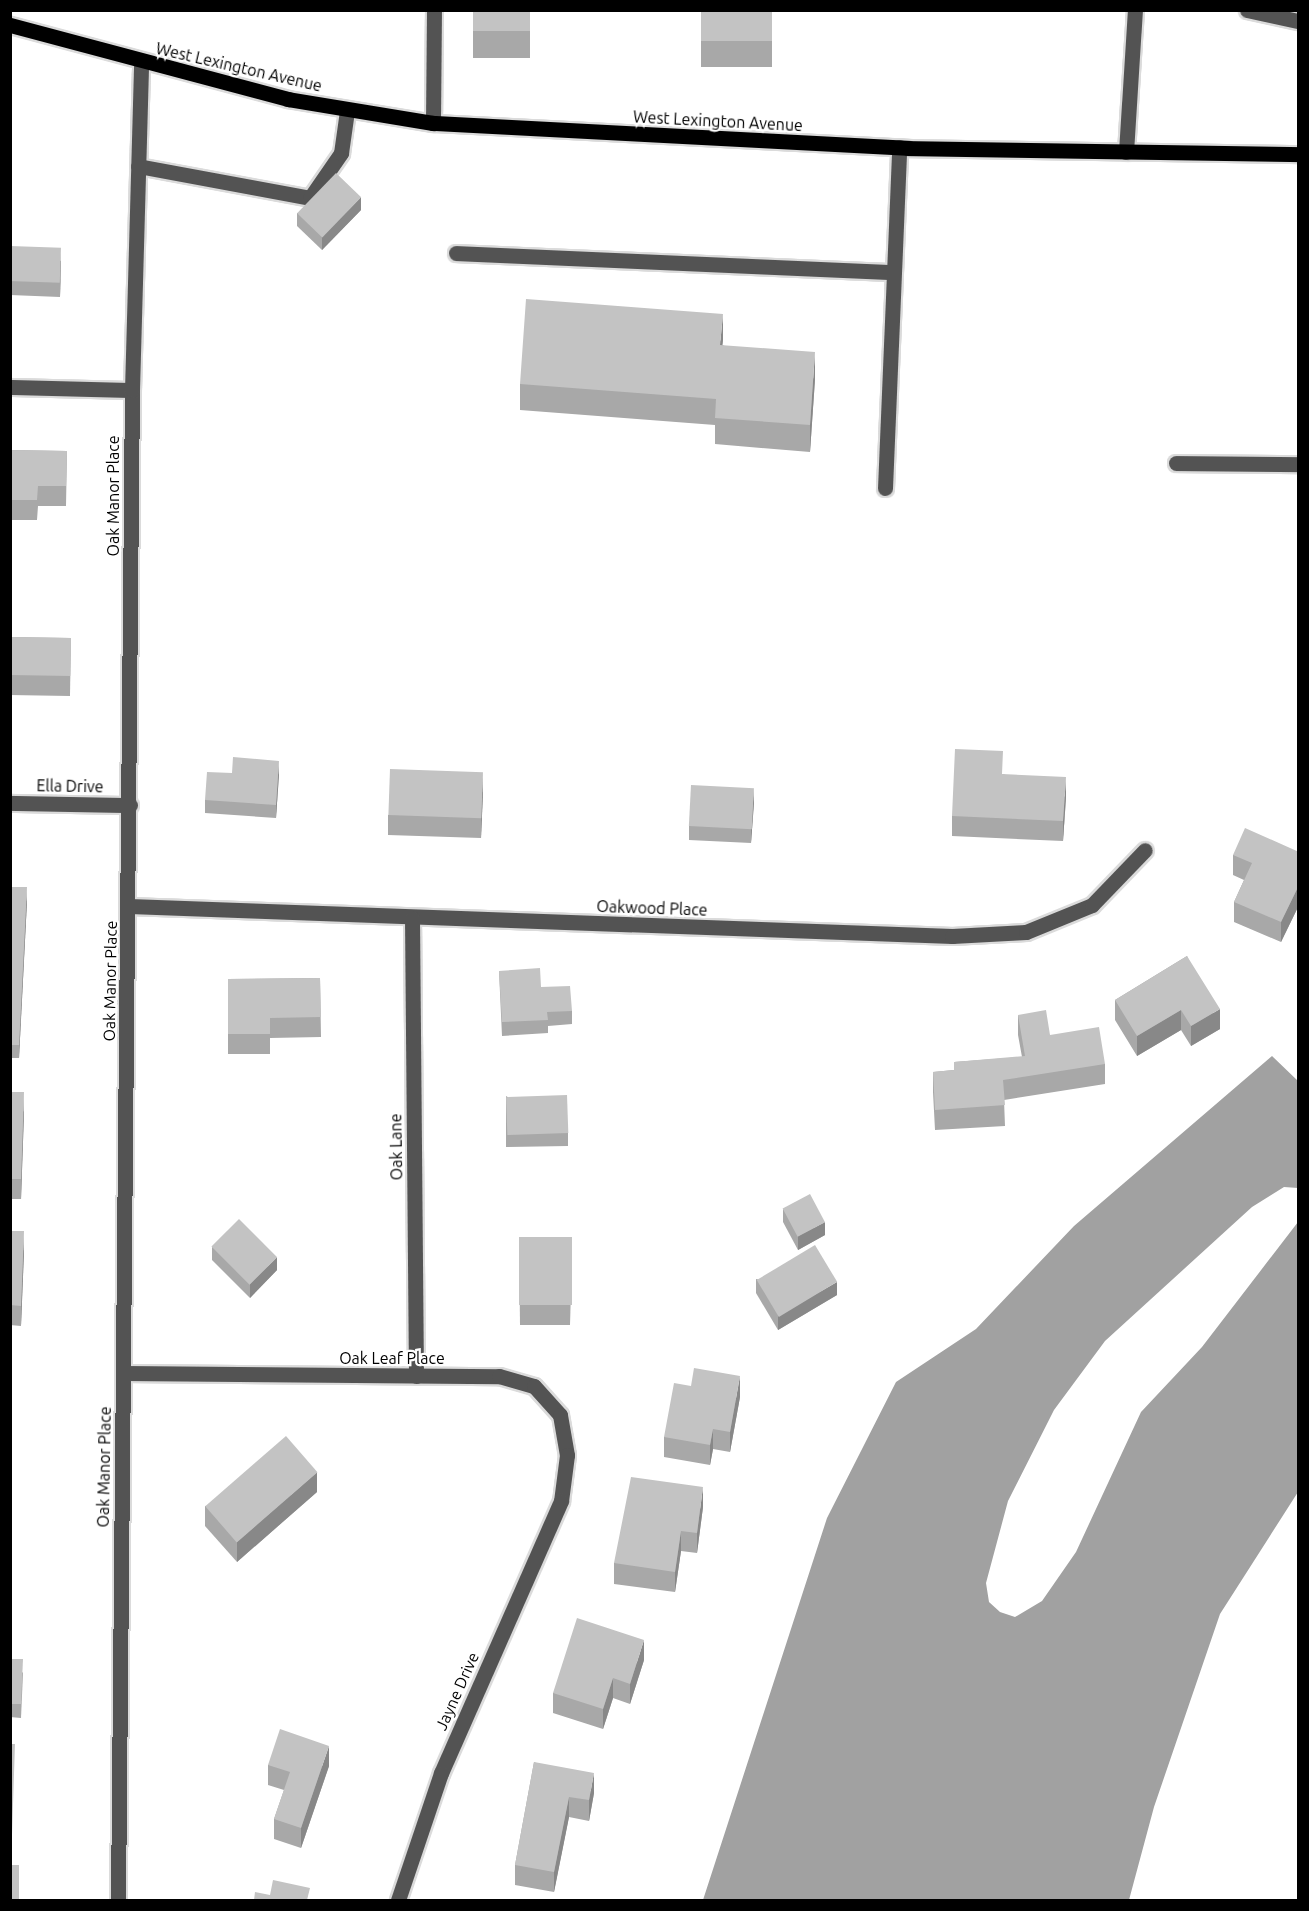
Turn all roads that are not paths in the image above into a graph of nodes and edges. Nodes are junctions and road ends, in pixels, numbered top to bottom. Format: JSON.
{"nodes":[{"id":1,"x":434,"y":10,"type":"edge"},
{"id":2,"x":1135,"y":10,"type":"edge"},
{"id":3,"x":1246,"y":10,"type":"edge"},
{"id":4,"x":1299,"y":21,"type":"edge"},
{"id":5,"x":10,"y":25,"type":"edge"},
{"id":6,"x":141,"y":63,"type":"junction"},
{"id":7,"x":347,"y":111,"type":"junction"},
{"id":8,"x":433,"y":123,"type":"junction"},
{"id":9,"x":899,"y":147,"type":"junction"},
{"id":10,"x":1126,"y":152,"type":"junction"},
{"id":11,"x":1299,"y":154,"type":"edge"},
{"id":12,"x":138,"y":166,"type":"junction"},
{"id":13,"x":456,"y":253,"type":"dead end"},
{"id":14,"x":894,"y":273,"type":"junction"},
{"id":15,"x":10,"y":387,"type":"edge"},
{"id":16,"x":132,"y":390,"type":"junction"},
{"id":17,"x":1176,"y":463,"type":"dead end"},
{"id":18,"x":1299,"y":464,"type":"edge"},
{"id":19,"x":885,"y":488,"type":"dead end"},
{"id":20,"x":10,"y":803,"type":"edge"},
{"id":21,"x":130,"y":805,"type":"junction"},
{"id":22,"x":1145,"y":850,"type":"dead end"},
{"id":23,"x":129,"y":906,"type":"junction"},
{"id":24,"x":412,"y":918,"type":"junction"},
{"id":25,"x":123,"y":1373,"type":"junction"},
{"id":26,"x":416,"y":1376,"type":"junction"},
{"id":27,"x":561,"y":1502,"type":"joint"},
{"id":28,"x":118,"y":1900,"type":"edge"},
{"id":29,"x":398,"y":1900,"type":"edge"}],
"edges":[{"from":1,"to":8,"type":"street"},
{"from":2,"to":10,"type":"street"},
{"from":3,"to":4,"type":"street"},
{"from":5,"to":6,"type":"main road","name":"West Lexington Avenue"},
{"from":6,"to":7,"type":"main road","name":"West Lexington Avenue"},
{"from":6,"to":12,"type":"street","name":"Oak Manor Place"},
{"from":7,"to":8,"type":"main road","name":"West Lexington Avenue"},
{"from":7,"to":12,"type":"street"},
{"from":8,"to":9,"type":"main road","name":"West Lexington Avenue"},
{"from":9,"to":10,"type":"main road","name":"West Lexington Avenue"},
{"from":9,"to":14,"type":"street"},
{"from":10,"to":11,"type":"main road","name":"West Lexington Avenue"},
{"from":12,"to":16,"type":"street","name":"Oak Manor Place"},
{"from":13,"to":14,"type":"street"},
{"from":14,"to":19,"type":"street"},
{"from":15,"to":16,"type":"street"},
{"from":16,"to":21,"type":"street","name":"Oak Manor Place"},
{"from":17,"to":18,"type":"street"},
{"from":20,"to":21,"type":"street","name":"Ella Drive"},
{"from":21,"to":23,"type":"street","name":"Oak Manor Place"},
{"from":22,"to":24,"type":"street","name":"Oakwood Place"},
{"from":23,"to":24,"type":"street","name":"Oakwood Place"},
{"from":23,"to":25,"type":"street","name":"Oak Manor Place"},
{"from":24,"to":26,"type":"street","name":"Oak Lane"},
{"from":25,"to":26,"type":"street","name":"Oak Leaf Place"},
{"from":25,"to":28,"type":"street","name":"Oak Manor Place"},
{"from":26,"to":27,"type":"street","name":"Oak Leaf Place"},
{"from":27,"to":29,"type":"street","name":"Jayne Drive"}]}
